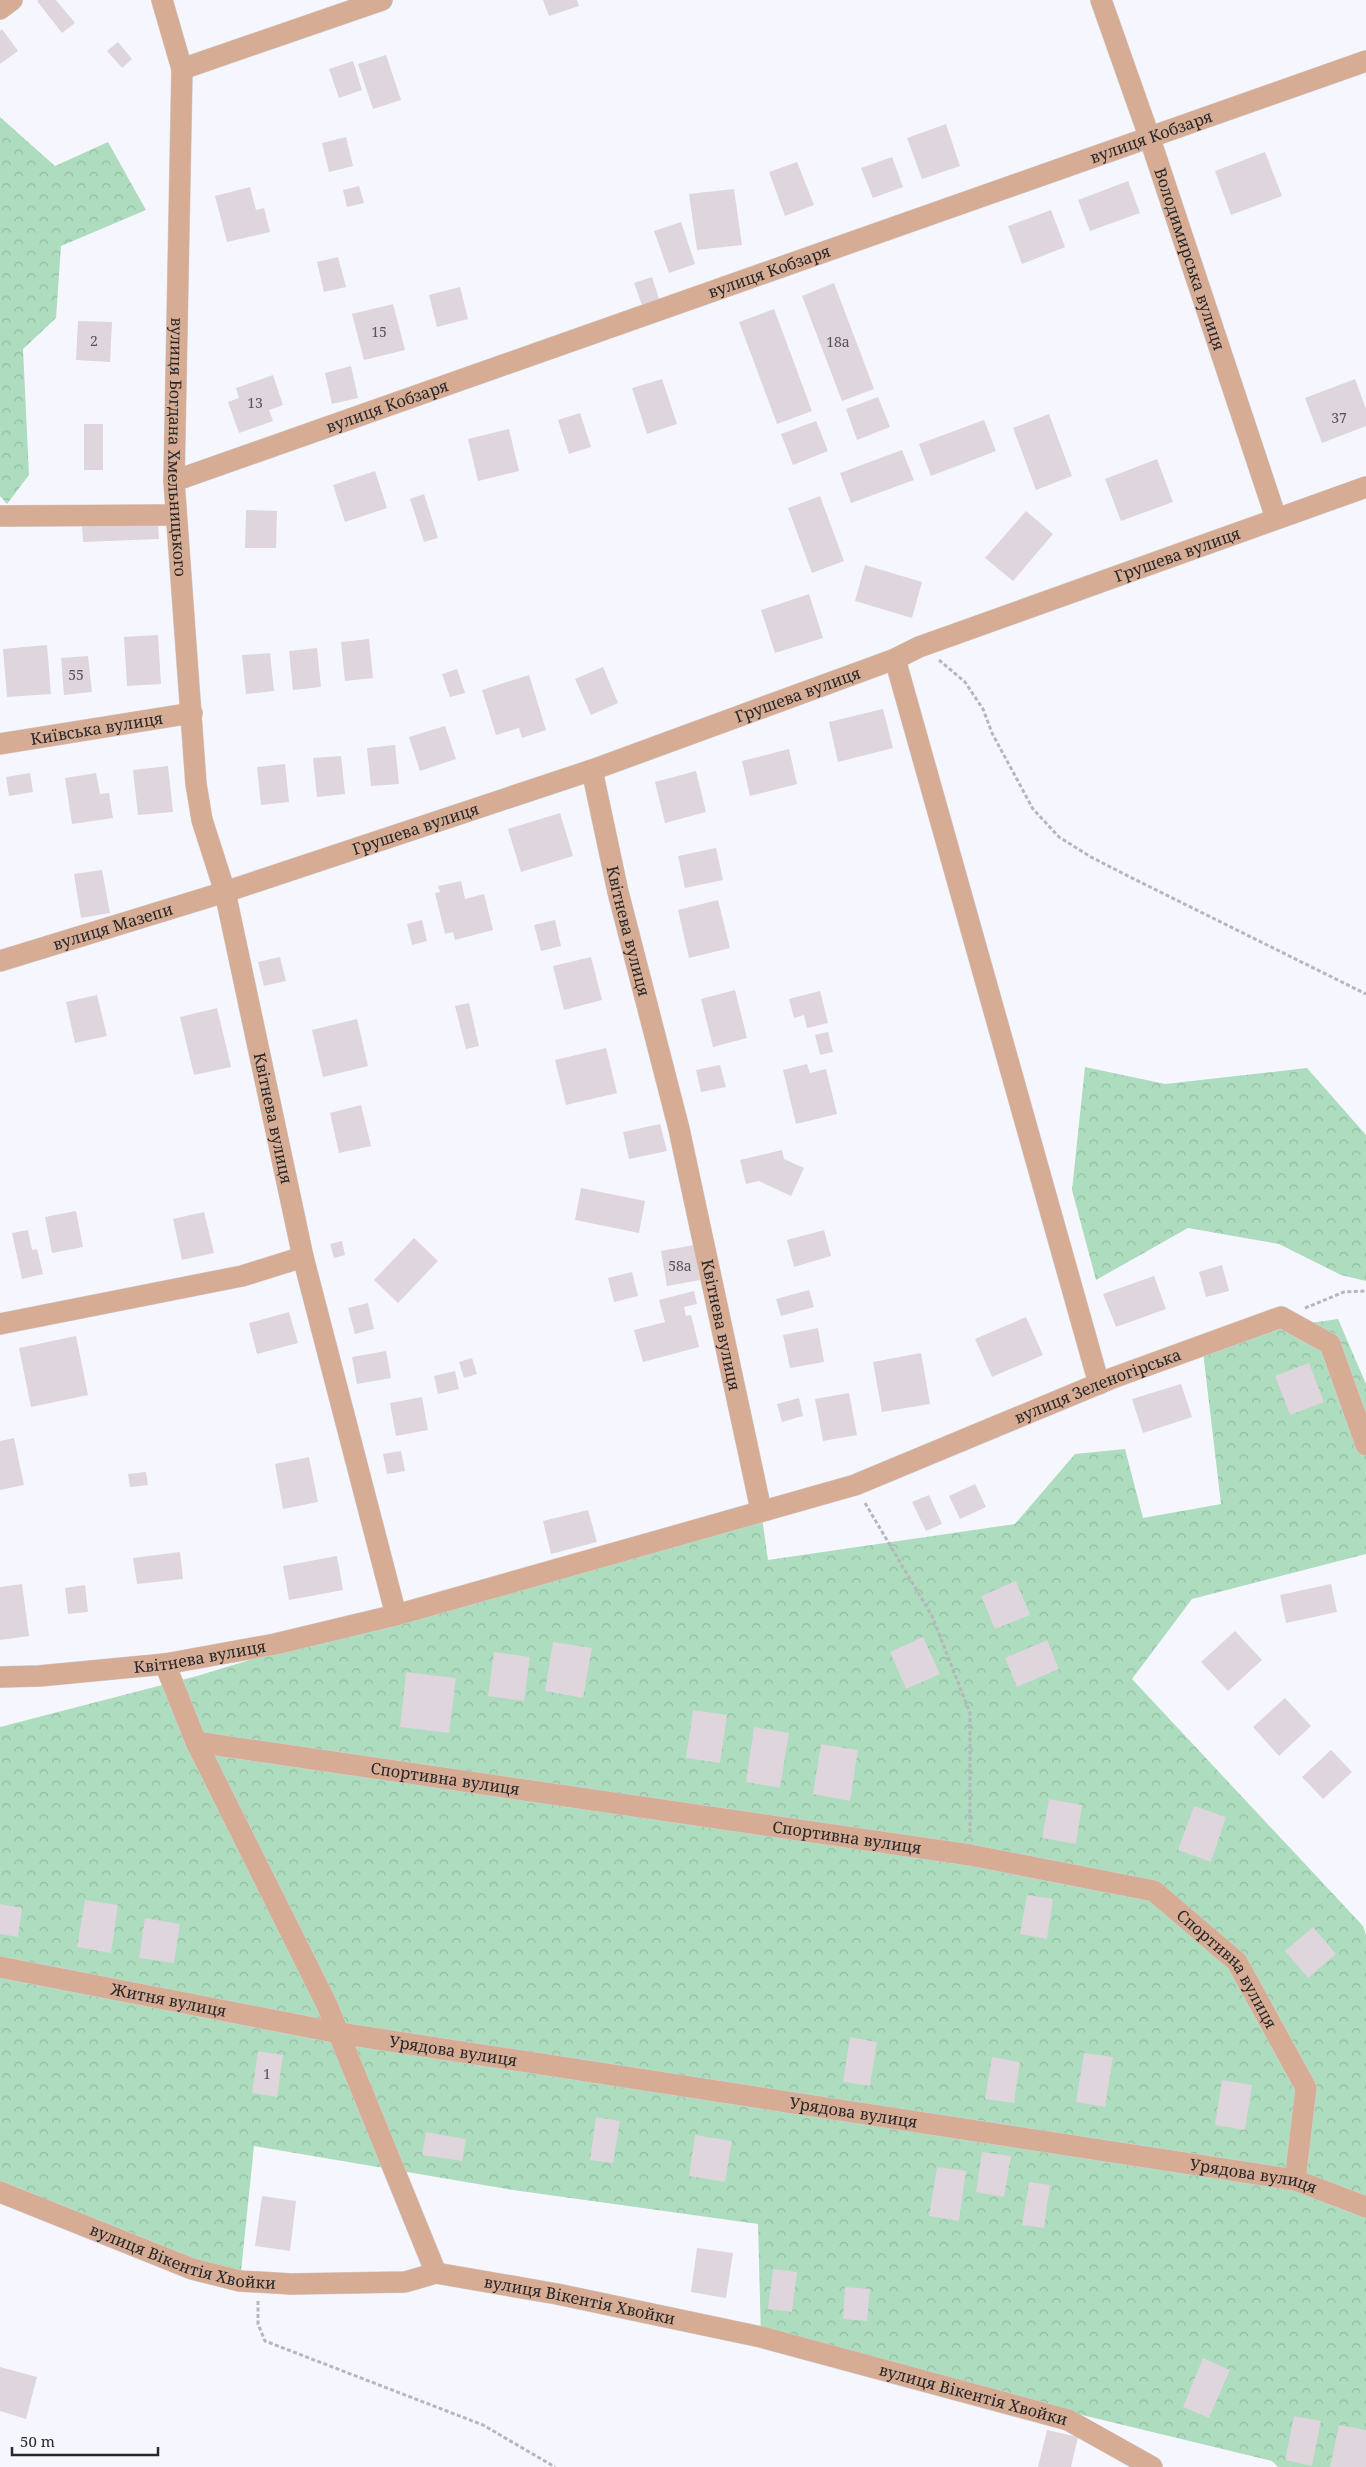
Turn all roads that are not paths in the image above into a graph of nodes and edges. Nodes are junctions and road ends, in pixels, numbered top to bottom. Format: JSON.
{"nodes":[{"id":1,"x":12,"y":0,"type":"edge"},
{"id":2,"x":162,"y":0,"type":"edge"},
{"id":3,"x":382,"y":0,"type":"edge"},
{"id":4,"x":1101,"y":0,"type":"edge"},
{"id":5,"x":0,"y":9,"type":"edge"},
{"id":6,"x":1366,"y":61,"type":"edge"},
{"id":7,"x":182,"y":69,"type":"junction"},
{"id":8,"x":1149,"y":136,"type":"junction"},
{"id":9,"x":174,"y":481,"type":"junction"},
{"id":10,"x":1366,"y":487,"type":"edge"},
{"id":11,"x":176,"y":515,"type":"junction"},
{"id":12,"x":0,"y":516,"type":"edge"},
{"id":13,"x":1276,"y":518,"type":"junction"},
{"id":14,"x":895,"y":659,"type":"junction"},
{"id":15,"x":192,"y":713,"type":"junction"},
{"id":16,"x":0,"y":744,"type":"edge"},
{"id":17,"x":592,"y":770,"type":"junction"},
{"id":18,"x":225,"y":892,"type":"junction"},
{"id":19,"x":0,"y":961,"type":"edge"},
{"id":20,"x":303,"y":1257,"type":"junction"},
{"id":21,"x":0,"y":1324,"type":"edge"},
{"id":22,"x":1099,"y":1384,"type":"junction"},
{"id":23,"x":1366,"y":1446,"type":"edge"},
{"id":24,"x":761,"y":1510,"type":"junction"},
{"id":25,"x":396,"y":1615,"type":"junction"},
{"id":26,"x":164,"y":1664,"type":"junction"},
{"id":27,"x":0,"y":1677,"type":"edge"},
{"id":28,"x":196,"y":1742,"type":"junction"},
{"id":29,"x":0,"y":1967,"type":"edge"},
{"id":30,"x":339,"y":2033,"type":"junction"},
{"id":31,"x":1295,"y":2180,"type":"junction"},
{"id":32,"x":0,"y":2192,"type":"edge"},
{"id":33,"x":1366,"y":2207,"type":"edge"},
{"id":34,"x":436,"y":2273,"type":"junction"},
{"id":35,"x":1152,"y":2467,"type":"edge"}],
"edges":[{"from":1,"to":5,"type":"street"},
{"from":2,"to":7,"type":"street","name":"вулиця Богдана Хмельницького"},
{"from":3,"to":7,"type":"street"},
{"from":4,"to":8,"type":"street","name":"Володимирська вулиця"},
{"from":6,"to":8,"type":"street","name":"вулиця Кобзаря"},
{"from":7,"to":9,"type":"street","name":"вулиця Богдана Хмельницького"},
{"from":8,"to":9,"type":"street","name":"вулиця Кобзаря"},
{"from":8,"to":13,"type":"street","name":"Володимирська вулиця"},
{"from":9,"to":11,"type":"street","name":"вулиця Богдана Хмельницького"},
{"from":10,"to":13,"type":"street","name":"Грушева вулиця"},
{"from":11,"to":12,"type":"street"},
{"from":11,"to":15,"type":"street","name":"вулиця Богдана Хмельницького"},
{"from":13,"to":14,"type":"street","name":"Грушева вулиця"},
{"from":14,"to":17,"type":"street","name":"Грушева вулиця"},
{"from":14,"to":22,"type":"street"},
{"from":15,"to":16,"type":"street","name":"Київська вулиця"},
{"from":15,"to":18,"type":"street","name":"вулиця Богдана Хмельницького"},
{"from":17,"to":18,"type":"street","name":"Грушева вулиця"},
{"from":17,"to":24,"type":"street","name":"Квітнева вулиця"},
{"from":18,"to":19,"type":"street","name":"вулиця Мазепи"},
{"from":18,"to":20,"type":"street","name":"Квітнева вулиця"},
{"from":20,"to":21,"type":"street"},
{"from":20,"to":25,"type":"street","name":"Квітнева вулиця"},
{"from":22,"to":23,"type":"street","name":"вулиця Зеленогірська"},
{"from":22,"to":24,"type":"street","name":"вулиця Зеленогірська"},
{"from":24,"to":25,"type":"street","name":"Квітнева вулиця"},
{"from":25,"to":26,"type":"street","name":"Квітнева вулиця"},
{"from":26,"to":27,"type":"street","name":"Квітнева вулиця"},
{"from":26,"to":28,"type":"street"},
{"from":28,"to":30,"type":"street"},
{"from":28,"to":31,"type":"street","name":"Спортивна вулиця"},
{"from":29,"to":30,"type":"street","name":"Житня вулиця"},
{"from":30,"to":31,"type":"street","name":"Урядова вулиця"},
{"from":30,"to":34,"type":"street"},
{"from":31,"to":33,"type":"street","name":"Урядова вулиця"},
{"from":32,"to":34,"type":"street","name":"вулиця Вікентія Хвойки"},
{"from":34,"to":35,"type":"street","name":"вулиця Вікентія Хвойки"}]}
